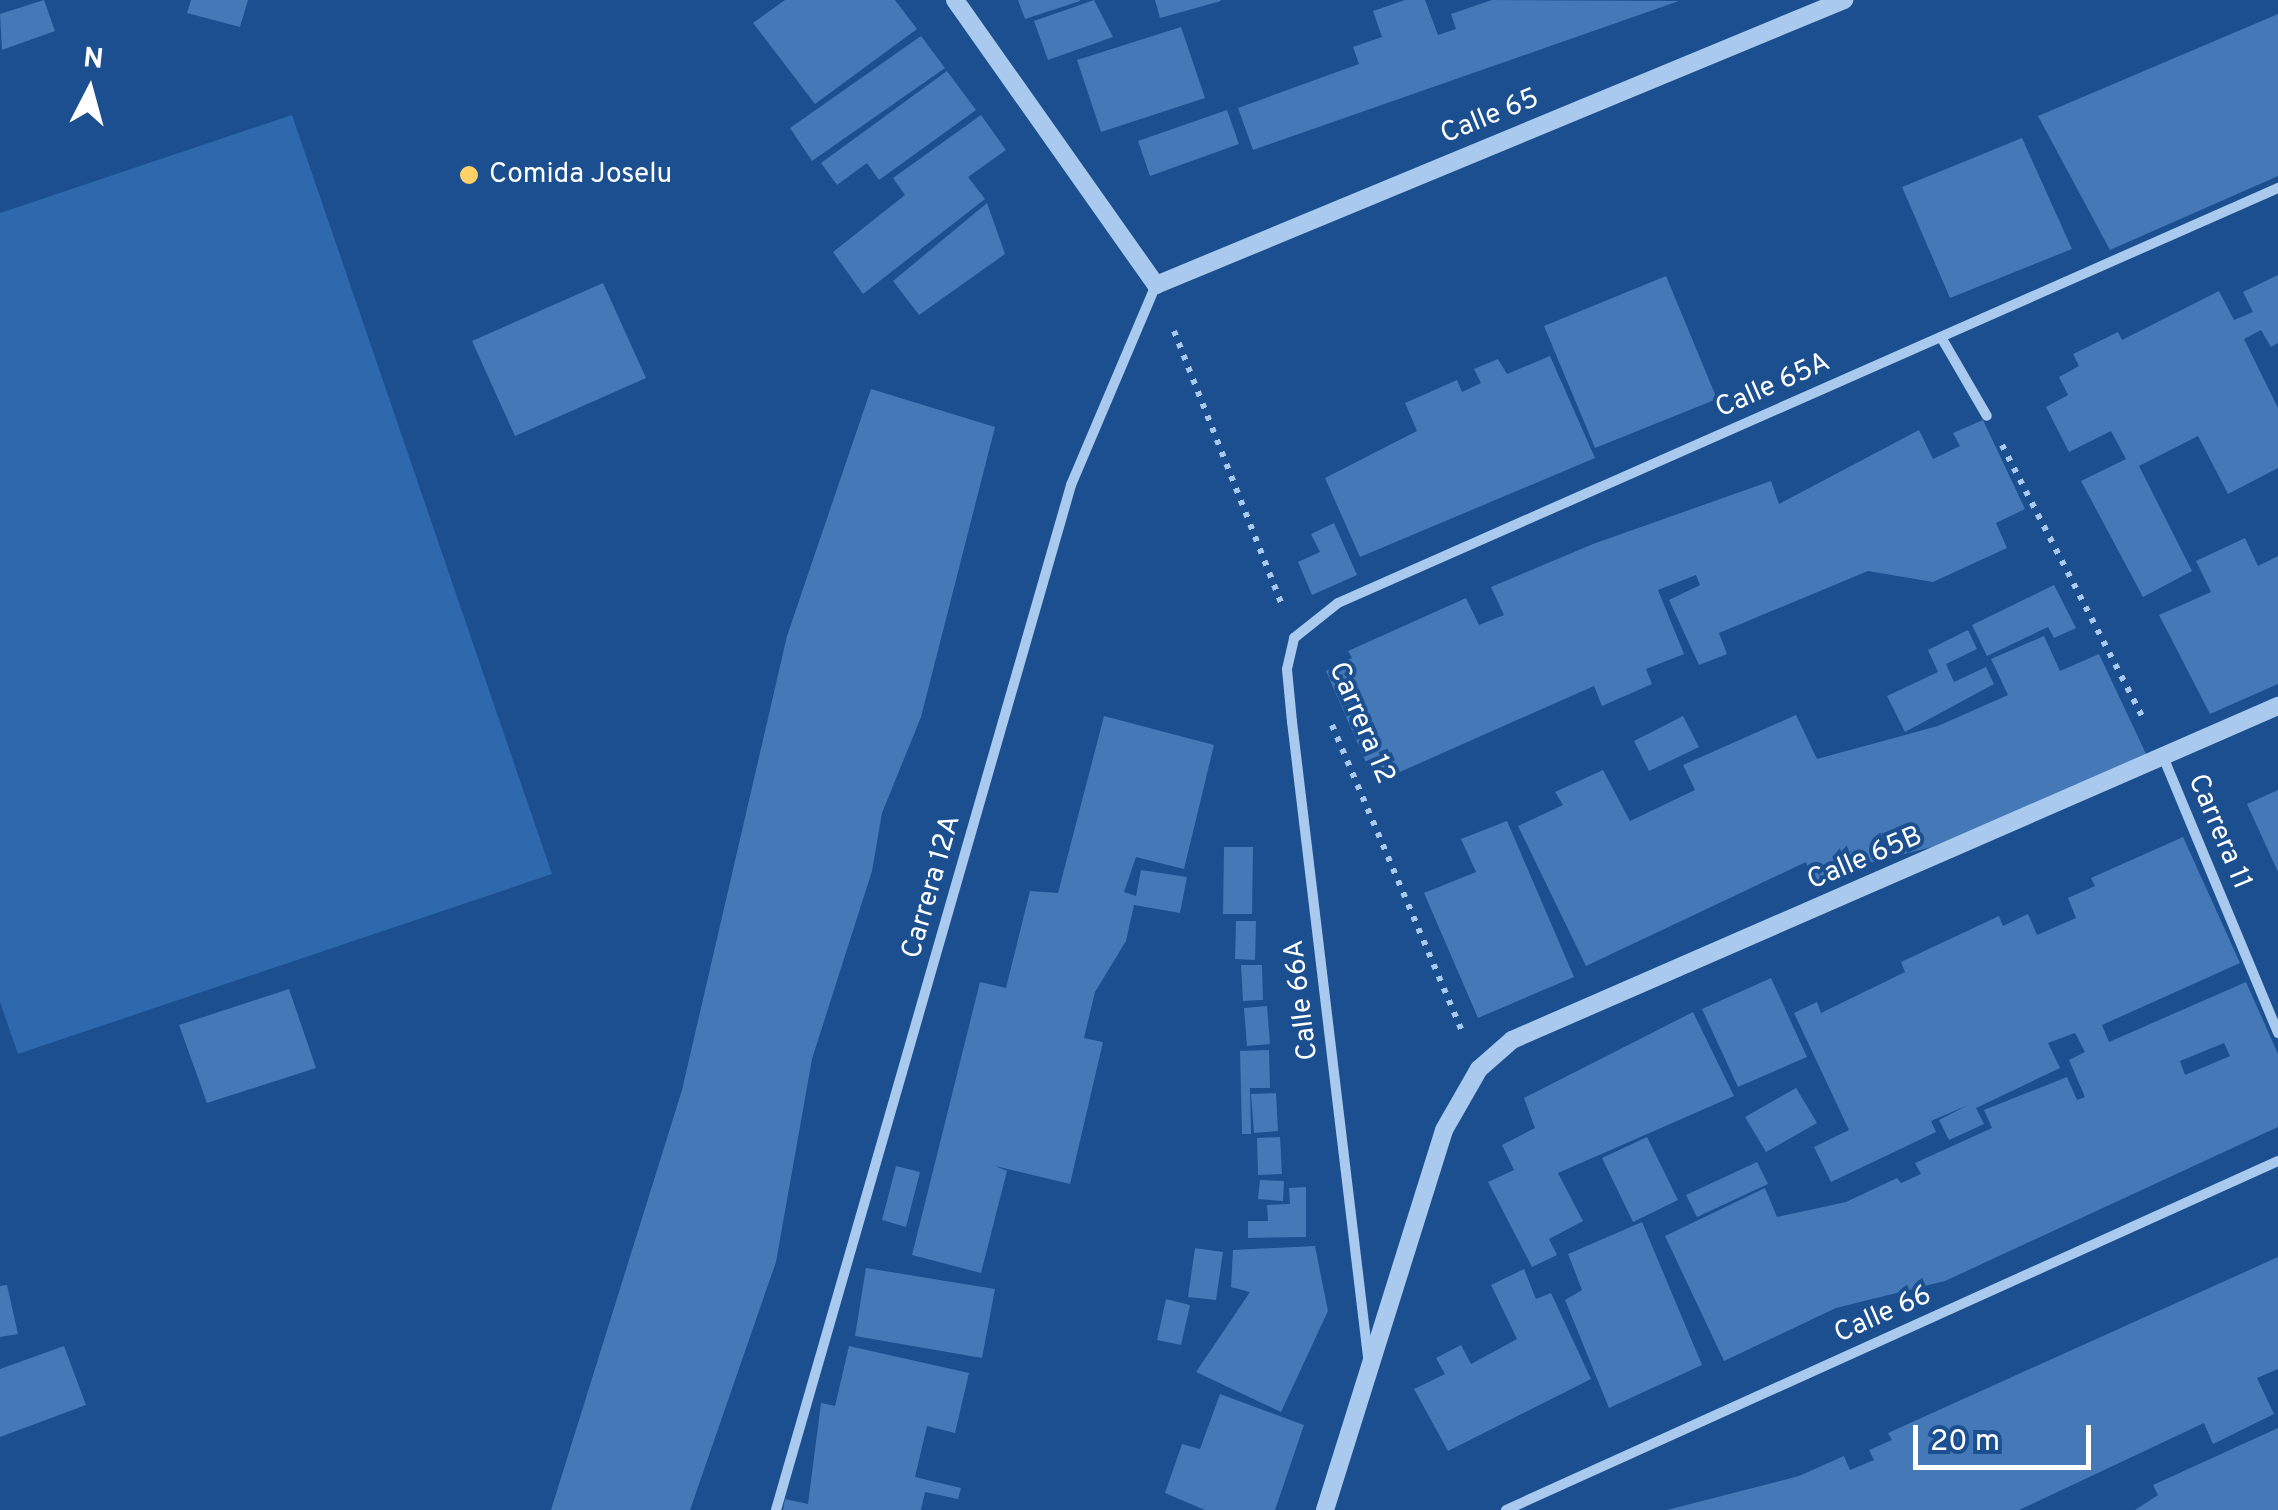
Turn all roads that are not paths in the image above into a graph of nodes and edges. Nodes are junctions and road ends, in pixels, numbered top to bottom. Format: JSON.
{"nodes":[{"id":1,"x":954,"y":0,"type":"edge"},
{"id":2,"x":1844,"y":0,"type":"edge"},
{"id":3,"x":2278,"y":188,"type":"edge"},
{"id":4,"x":1156,"y":285,"type":"junction"},
{"id":5,"x":1941,"y":337,"type":"junction"},
{"id":6,"x":1988,"y":416,"type":"road end"},
{"id":7,"x":1294,"y":638,"type":"joint"},
{"id":8,"x":2278,"y":706,"type":"edge"},
{"id":9,"x":2164,"y":759,"type":"junction"},
{"id":10,"x":2278,"y":1033,"type":"edge"},
{"id":11,"x":2278,"y":1161,"type":"edge"},
{"id":12,"x":1368,"y":1357,"type":"junction"},
{"id":13,"x":776,"y":1510,"type":"edge"},
{"id":14,"x":1325,"y":1510,"type":"edge"},
{"id":15,"x":1506,"y":1510,"type":"edge"}],
"edges":[{"from":1,"to":4,"type":"street"},
{"from":2,"to":4,"type":"street","name":"Calle 65"},
{"from":3,"to":5,"type":"street","name":"Calle 65A"},
{"from":4,"to":13,"type":"street","name":"Carrera 12A"},
{"from":5,"to":6,"type":"street"},
{"from":5,"to":7,"type":"street","name":"Calle 65A"},
{"from":7,"to":12,"type":"street","name":"Calle 66A"},
{"from":8,"to":9,"type":"street","name":"Calle 65B"},
{"from":9,"to":10,"type":"street","name":"Carrera 11"},
{"from":9,"to":12,"type":"street","name":"Calle 65B"},
{"from":11,"to":15,"type":"street","name":"Calle 66"},
{"from":12,"to":14,"type":"street"}]}
